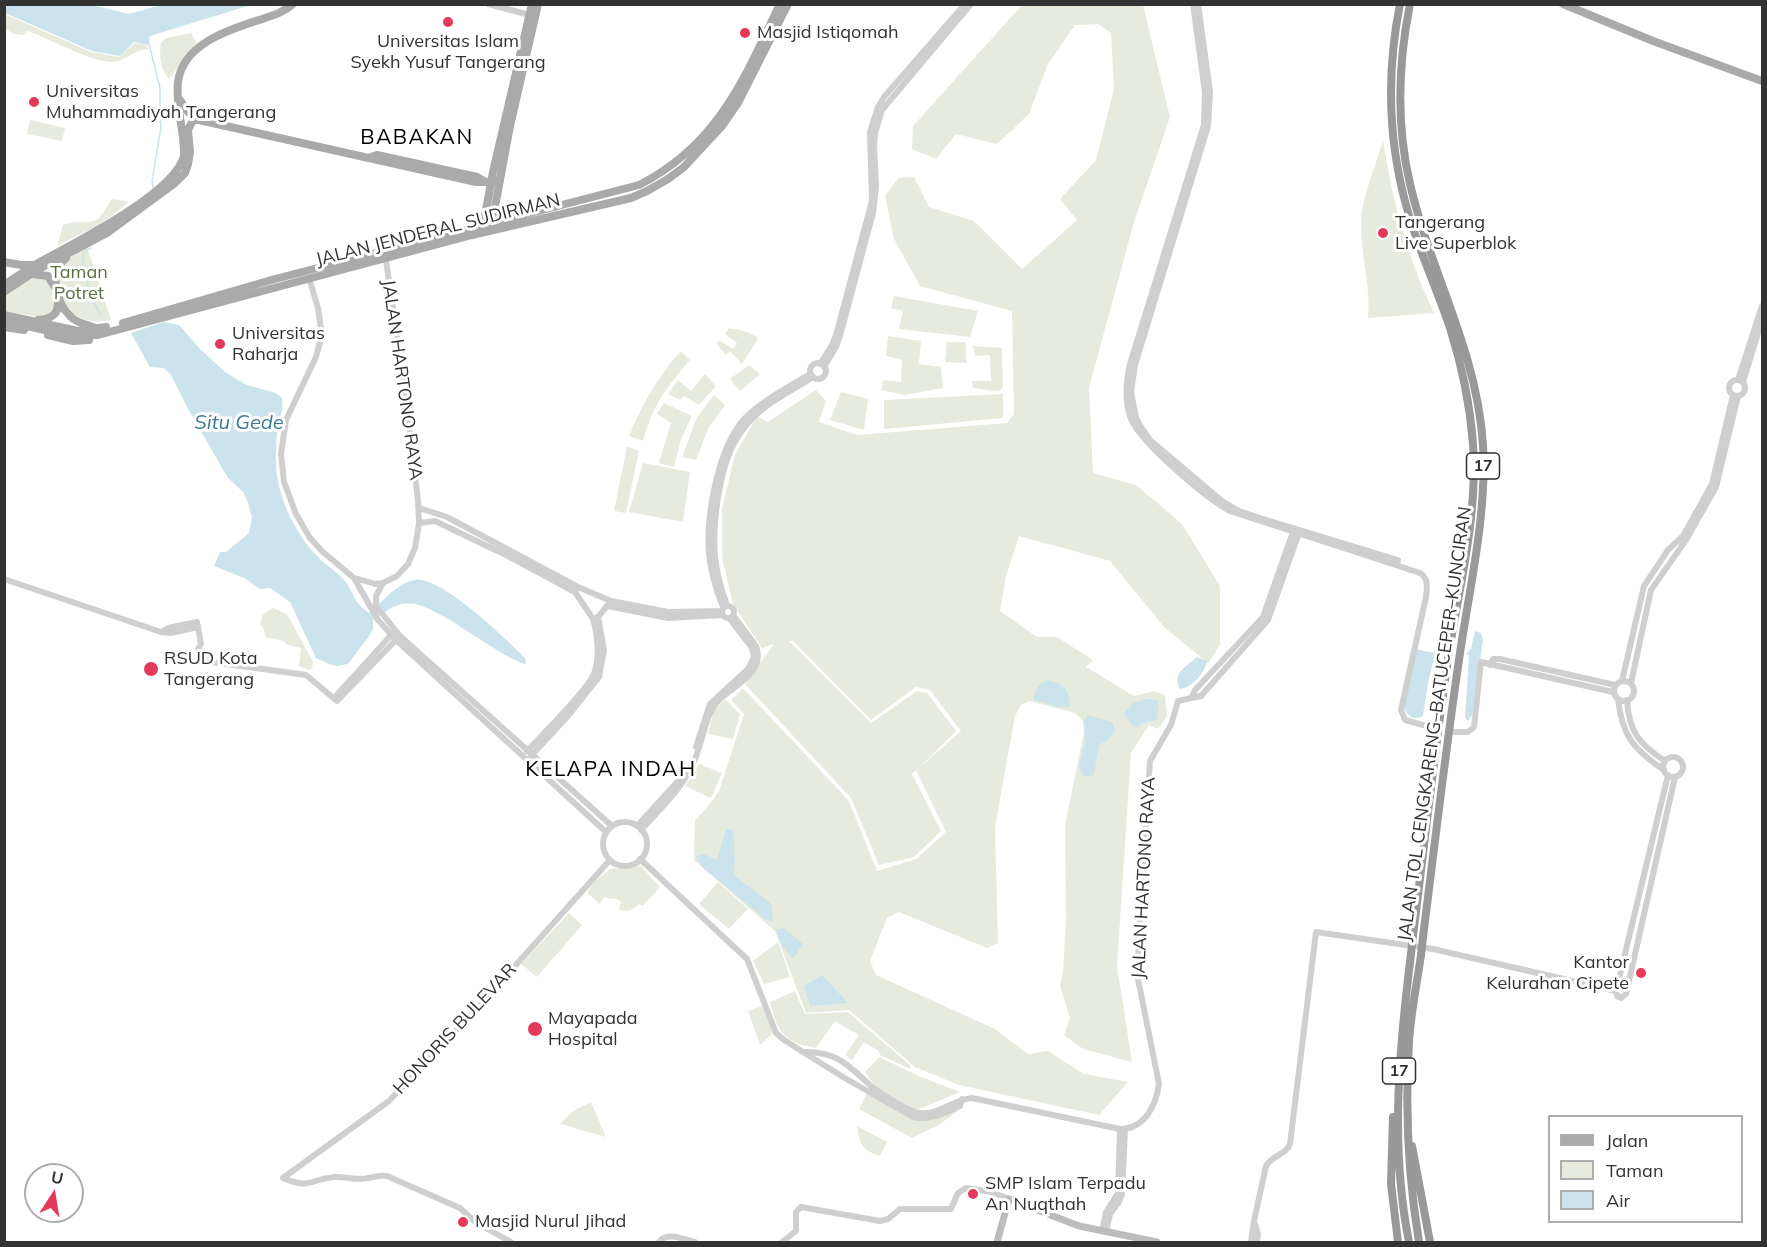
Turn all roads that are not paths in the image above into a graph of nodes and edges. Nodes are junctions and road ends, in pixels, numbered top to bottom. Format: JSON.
{"nodes":[{"id":1,"x":293,"y":4,"type":"edge"},
{"id":2,"x":488,"y":4,"type":"edge"},
{"id":3,"x":532,"y":4,"type":"edge"},
{"id":4,"x":538,"y":4,"type":"edge"},
{"id":5,"x":780,"y":4,"type":"edge"},
{"id":6,"x":788,"y":4,"type":"edge"},
{"id":7,"x":965,"y":4,"type":"edge"},
{"id":8,"x":970,"y":4,"type":"edge"},
{"id":9,"x":1196,"y":4,"type":"edge"},
{"id":10,"x":1400,"y":4,"type":"edge"},
{"id":11,"x":1410,"y":4,"type":"edge"},
{"id":12,"x":1563,"y":4,"type":"edge"},
{"id":13,"x":1576,"y":4,"type":"edge"},
{"id":14,"x":530,"y":15,"type":"junction"},
{"id":15,"x":1762,"y":75,"type":"edge"},
{"id":16,"x":1762,"y":81,"type":"edge"},
{"id":17,"x":178,"y":97,"type":"junction"},
{"id":18,"x":199,"y":120,"type":"junction"},
{"id":19,"x":500,"y":180,"type":"junction"},
{"id":20,"x":487,"y":182,"type":"junction"},
{"id":21,"x":485,"y":210,"type":"junction"},
{"id":22,"x":494,"y":210,"type":"junction"},
{"id":23,"x":492,"y":223,"type":"junction"},
{"id":24,"x":483,"y":226,"type":"junction"},
{"id":25,"x":100,"y":234,"type":"junction"},
{"id":26,"x":78,"y":248,"type":"junction"},
{"id":27,"x":385,"y":255,"type":"junction"},
{"id":28,"x":4,"y":262,"type":"edge"},
{"id":29,"x":39,"y":263,"type":"junction"},
{"id":30,"x":32,"y":274,"type":"junction"},
{"id":31,"x":309,"y":278,"type":"junction"},
{"id":32,"x":4,"y":285,"type":"edge"},
{"id":33,"x":4,"y":292,"type":"edge"},
{"id":34,"x":1762,"y":306,"type":"edge"},
{"id":35,"x":4,"y":315,"type":"edge"},
{"id":36,"x":1762,"y":320,"type":"edge"},
{"id":37,"x":4,"y":321,"type":"edge"},
{"id":38,"x":28,"y":321,"type":"junction"},
{"id":39,"x":4,"y":327,"type":"edge"},
{"id":40,"x":99,"y":329,"type":"junction"},
{"id":41,"x":112,"y":330,"type":"junction"},
{"id":42,"x":822,"y":365,"type":"junction"},
{"id":43,"x":811,"y":375,"type":"junction"},
{"id":44,"x":1740,"y":381,"type":"junction"},
{"id":45,"x":1736,"y":395,"type":"junction"},
{"id":46,"x":419,"y":508,"type":"junction"},
{"id":47,"x":437,"y":513,"type":"junction"},
{"id":48,"x":435,"y":521,"type":"junction"},
{"id":49,"x":419,"y":523,"type":"junction"},
{"id":50,"x":1297,"y":531,"type":"junction"},
{"id":51,"x":354,"y":578,"type":"junction"},
{"id":52,"x":4,"y":579,"type":"edge"},
{"id":53,"x":383,"y":584,"type":"junction"},
{"id":54,"x":576,"y":589,"type":"junction"},
{"id":55,"x":609,"y":604,"type":"junction"},
{"id":56,"x":373,"y":608,"type":"junction"},
{"id":57,"x":726,"y":612,"type":"junction"},
{"id":58,"x":1637,"y":612,"type":"junction"},
{"id":59,"x":1645,"y":614,"type":"junction"},
{"id":60,"x":596,"y":618,"type":"junction"},
{"id":61,"x":395,"y":635,"type":"junction"},
{"id":62,"x":1622,"y":681,"type":"junction"},
{"id":63,"x":1631,"y":683,"type":"junction"},
{"id":64,"x":1614,"y":689,"type":"junction"},
{"id":65,"x":1618,"y":699,"type":"junction"},
{"id":66,"x":1627,"y":700,"type":"junction"},
{"id":67,"x":1434,"y":728,"type":"dead end"},
{"id":68,"x":1454,"y":732,"type":"dead end"},
{"id":69,"x":529,"y":753,"type":"junction"},
{"id":70,"x":1665,"y":761,"type":"junction"},
{"id":71,"x":1666,"y":773,"type":"junction"},
{"id":72,"x":1675,"y":777,"type":"junction"},
{"id":73,"x":612,"y":826,"type":"junction"},
{"id":74,"x":639,"y":828,"type":"junction"},
{"id":75,"x":606,"y":832,"type":"junction"},
{"id":76,"x":640,"y":859,"type":"junction"},
{"id":77,"x":610,"y":860,"type":"junction"},
{"id":78,"x":1616,"y":992,"type":"junction"},
{"id":79,"x":803,"y":1052,"type":"junction"},
{"id":80,"x":1399,"y":1066,"type":"junction"},
{"id":81,"x":871,"y":1090,"type":"junction"},
{"id":82,"x":1407,"y":1114,"type":"junction"},
{"id":83,"x":1122,"y":1129,"type":"junction"},
{"id":84,"x":1009,"y":1199,"type":"junction"},
{"id":85,"x":1254,"y":1221,"type":"junction"},
{"id":86,"x":1104,"y":1232,"type":"junction"},
{"id":87,"x":511,"y":1242,"type":"edge"},
{"id":88,"x":659,"y":1242,"type":"edge"},
{"id":89,"x":695,"y":1242,"type":"edge"},
{"id":90,"x":782,"y":1242,"type":"edge"},
{"id":91,"x":997,"y":1242,"type":"edge"},
{"id":92,"x":1158,"y":1242,"type":"edge"},
{"id":93,"x":1251,"y":1242,"type":"edge"},
{"id":94,"x":1257,"y":1242,"type":"edge"},
{"id":95,"x":1398,"y":1242,"type":"edge"},
{"id":96,"x":1408,"y":1242,"type":"edge"},
{"id":97,"x":1419,"y":1242,"type":"edge"},
{"id":98,"x":1430,"y":1242,"type":"edge"}],
"edges":[{"from":1,"to":17,"type":"main road"},
{"from":2,"to":14,"type":"street"},
{"from":3,"to":14,"type":"main road"},
{"from":4,"to":19,"type":"main road"},
{"from":5,"to":23,"type":"main road","name":"JALAN JENDERAL SUDIRMAN"},
{"from":6,"to":27,"type":"main road","name":"JALAN JENDERAL SUDIRMAN"},
{"from":7,"to":42,"type":"street"},
{"from":8,"to":42,"type":"street"},
{"from":9,"to":50,"type":"street"},
{"from":10,"to":80,"type":"highway","name":"JALAN TOL CENGKARENG–BATUCEPER–KUNCIRAN","number":"17","bridge":true},
{"from":11,"to":82,"type":"highway","name":"JALAN TOL CENGKARENG–BATUCEPER–KUNCIRAN","number":"17","bridge":true},
{"from":12,"to":16,"type":"main road"},
{"from":13,"to":15,"type":"main road"},
{"from":14,"to":20,"type":"main road"},
{"from":17,"to":18,"type":"main road"},
{"from":17,"to":25,"type":"main road"},
{"from":18,"to":20,"type":"main road"},
{"from":18,"to":25,"type":"main road"},
{"from":19,"to":20,"type":"main road"},
{"from":19,"to":22,"type":"main road"},
{"from":20,"to":21,"type":"main road"},
{"from":21,"to":22,"type":"main road"},
{"from":21,"to":24,"type":"main road"},
{"from":22,"to":23,"type":"main road"},
{"from":23,"to":24,"type":"main road","name":"JALAN JENDERAL SUDIRMAN"},
{"from":24,"to":27,"type":"main road","name":"JALAN JENDERAL SUDIRMAN"},
{"from":25,"to":26,"type":"main road"},
{"from":25,"to":29,"type":"main road"},
{"from":26,"to":30,"type":"main road"},
{"from":26,"to":40,"type":"main road"},
{"from":27,"to":31,"type":"main road","name":"JALAN JENDERAL SUDIRMAN"},
{"from":27,"to":40,"type":"main road","name":"JALAN JENDERAL SUDIRMAN"},
{"from":27,"to":46,"type":"street","name":"JALAN HARTONO RAYA"},
{"from":28,"to":29,"type":"main road"},
{"from":29,"to":32,"type":"main road"},
{"from":30,"to":33,"type":"main road"},
{"from":30,"to":38,"type":"main road"},
{"from":31,"to":41,"type":"main road","name":"JALAN JENDERAL SUDIRMAN"},
{"from":31,"to":51,"type":"street"},
{"from":34,"to":44,"type":"street"},
{"from":35,"to":38,"type":"main road","name":"JALAN JENDERAL SUDIRMAN"},
{"from":36,"to":44,"type":"street"},
{"from":37,"to":41,"type":"main road","name":"JALAN JENDERAL SUDIRMAN"},
{"from":38,"to":40,"type":"main road","name":"JALAN JENDERAL SUDIRMAN"},
{"from":39,"to":41,"type":"main road"},
{"from":42,"to":43,"type":"street"},
{"from":42,"to":43,"type":"street"},
{"from":43,"to":57,"type":"street"},
{"from":44,"to":45,"type":"street"},
{"from":44,"to":45,"type":"street"},
{"from":45,"to":58,"type":"street"},
{"from":45,"to":59,"type":"street"},
{"from":46,"to":47,"type":"street"},
{"from":46,"to":49,"type":"street","name":"JALAN HARTONO RAYA"},
{"from":47,"to":48,"type":"street"},
{"from":47,"to":54,"type":"street"},
{"from":48,"to":49,"type":"street"},
{"from":48,"to":54,"type":"street"},
{"from":49,"to":53,"type":"street","name":"JALAN HARTONO RAYA"},
{"from":50,"to":67,"type":"street"},
{"from":50,"to":83,"type":"street","name":"JALAN HARTONO RAYA"},
{"from":51,"to":53,"type":"street"},
{"from":51,"to":56,"type":"street"},
{"from":52,"to":61,"type":"street"},
{"from":53,"to":56,"type":"street"},
{"from":54,"to":55,"type":"street"},
{"from":54,"to":60,"type":"street"},
{"from":55,"to":57,"type":"street"},
{"from":55,"to":60,"type":"street"},
{"from":56,"to":61,"type":"street"},
{"from":57,"to":74,"type":"street"},
{"from":58,"to":59,"type":"street"},
{"from":58,"to":62,"type":"street"},
{"from":59,"to":63,"type":"street"},
{"from":60,"to":69,"type":"street"},
{"from":61,"to":69,"type":"street"},
{"from":61,"to":75,"type":"street"},
{"from":62,"to":63,"type":"street"},
{"from":62,"to":64,"type":"street"},
{"from":63,"to":66,"type":"street"},
{"from":64,"to":65,"type":"street"},
{"from":64,"to":68,"type":"street"},
{"from":65,"to":66,"type":"street"},
{"from":65,"to":71,"type":"street"},
{"from":66,"to":70,"type":"street"},
{"from":69,"to":73,"type":"street"},
{"from":70,"to":71,"type":"street"},
{"from":70,"to":72,"type":"street"},
{"from":71,"to":72,"type":"street"},
{"from":71,"to":78,"type":"street"},
{"from":72,"to":78,"type":"street"},
{"from":73,"to":74,"type":"street"},
{"from":73,"to":75,"type":"street"},
{"from":74,"to":76,"type":"street"},
{"from":75,"to":77,"type":"street"},
{"from":76,"to":77,"type":"street"},
{"from":76,"to":79,"type":"street"},
{"from":77,"to":87,"type":"street","name":"HONORIS BULEVAR"},
{"from":78,"to":85,"type":"street"},
{"from":79,"to":81,"type":"street"},
{"from":79,"to":81,"type":"street"},
{"from":80,"to":95,"type":"highway"},
{"from":80,"to":96,"type":"highway","name":"JALAN TOL CENGKARENG–BATUCEPER–KUNCIRAN","number":"17"},
{"from":81,"to":83,"type":"street"},
{"from":82,"to":97,"type":"highway","name":"JALAN TOL CENGKARENG–BATUCEPER–KUNCIRAN","number":"17"},
{"from":82,"to":98,"type":"highway"},
{"from":83,"to":86,"type":"street"},
{"from":84,"to":86,"type":"main road"},
{"from":84,"to":90,"type":"street"},
{"from":84,"to":91,"type":"main road"},
{"from":85,"to":93,"type":"street"},
{"from":85,"to":94,"type":"street"},
{"from":86,"to":92,"type":"main road"},
{"from":88,"to":89,"type":"street"}]}
